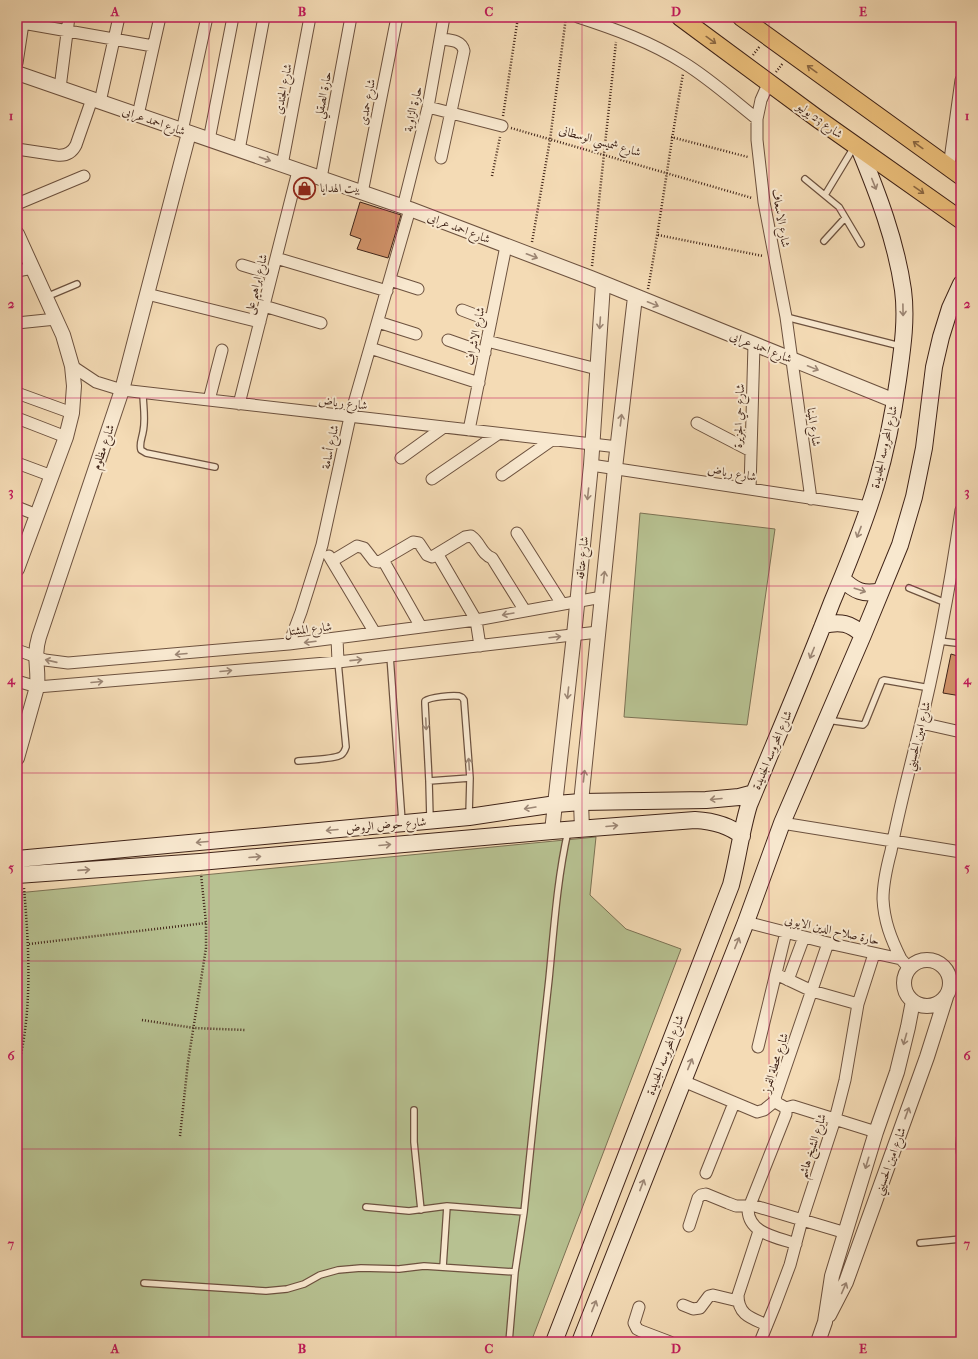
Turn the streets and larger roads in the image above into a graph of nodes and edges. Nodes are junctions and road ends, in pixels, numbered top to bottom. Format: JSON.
{"nodes":[{"id":1,"x":69,"y":17,"type":"edge"},
{"id":2,"x":119,"y":17,"type":"edge"},
{"id":3,"x":160,"y":17,"type":"edge"},
{"id":4,"x":207,"y":17,"type":"edge"},
{"id":5,"x":233,"y":17,"type":"edge"},
{"id":6,"x":264,"y":17,"type":"edge"},
{"id":7,"x":310,"y":17,"type":"edge"},
{"id":8,"x":351,"y":17,"type":"edge"},
{"id":9,"x":397,"y":17,"type":"edge"},
{"id":10,"x":444,"y":17,"type":"edge"},
{"id":11,"x":578,"y":17,"type":"edge"},
{"id":12,"x":680,"y":17,"type":"edge"},
{"id":13,"x":741,"y":17,"type":"edge"},
{"id":14,"x":21,"y":21,"type":"edge"},
{"id":15,"x":67,"y":30,"type":"junction"},
{"id":16,"x":114,"y":39,"type":"junction"},
{"id":17,"x":441,"y":39,"type":"junction"},
{"id":18,"x":153,"y":46,"type":"junction"},
{"id":19,"x":17,"y":63,"type":"edge"},
{"id":20,"x":17,"y":73,"type":"edge"},
{"id":21,"x":961,"y":80,"type":"edge"},
{"id":22,"x":769,"y":82,"type":"junction"},
{"id":23,"x":60,"y":88,"type":"junction"},
{"id":24,"x":96,"y":101,"type":"junction"},
{"id":25,"x":428,"y":107,"type":"junction"},
{"id":26,"x":451,"y":113,"type":"junction"},
{"id":27,"x":138,"y":115,"type":"junction"},
{"id":28,"x":757,"y":119,"type":"junction"},
{"id":29,"x":502,"y":126,"type":"road end"},
{"id":30,"x":186,"y":132,"type":"junction"},
{"id":31,"x":209,"y":140,"type":"junction"},
{"id":32,"x":857,"y":147,"type":"junction"},
{"id":33,"x":17,"y":149,"type":"edge"},
{"id":34,"x":239,"y":150,"type":"junction"},
{"id":35,"x":441,"y":158,"type":"dead end"},
{"id":36,"x":282,"y":165,"type":"junction"},
{"id":37,"x":298,"y":171,"type":"junction"},
{"id":38,"x":955,"y":172,"type":"edge"},
{"id":39,"x":84,"y":176,"type":"dead end"},
{"id":40,"x":320,"y":178,"type":"junction"},
{"id":41,"x":362,"y":193,"type":"junction"},
{"id":42,"x":17,"y":204,"type":"edge"},
{"id":43,"x":407,"y":208,"type":"junction"},
{"id":44,"x":961,"y":220,"type":"edge"},
{"id":45,"x":17,"y":234,"type":"edge"},
{"id":46,"x":506,"y":246,"type":"junction"},
{"id":47,"x":276,"y":258,"type":"junction"},
{"id":48,"x":242,"y":265,"type":"dead end"},
{"id":49,"x":33,"y":268,"type":"junction"},
{"id":50,"x":17,"y":271,"type":"edge"},
{"id":51,"x":272,"y":274,"type":"junction"},
{"id":52,"x":597,"y":281,"type":"junction"},
{"id":53,"x":961,"y":284,"type":"edge"},
{"id":54,"x":388,"y":286,"type":"junction"},
{"id":55,"x":418,"y":289,"type":"dead end"},
{"id":56,"x":147,"y":294,"type":"junction"},
{"id":57,"x":641,"y":299,"type":"junction"},
{"id":58,"x":264,"y":306,"type":"junction"},
{"id":59,"x":462,"y":310,"type":"dead end"},
{"id":60,"x":56,"y":319,"type":"junction"},
{"id":61,"x":491,"y":321,"type":"junction"},
{"id":62,"x":260,"y":322,"type":"junction"},
{"id":63,"x":378,"y":322,"type":"junction"},
{"id":64,"x":17,"y":323,"type":"edge"},
{"id":65,"x":321,"y":323,"type":"dead end"},
{"id":66,"x":416,"y":334,"type":"dead end"},
{"id":67,"x":448,"y":340,"type":"dead end"},
{"id":68,"x":487,"y":341,"type":"junction"},
{"id":69,"x":754,"y":344,"type":"junction"},
{"id":70,"x":370,"y":348,"type":"junction"},
{"id":71,"x":222,"y":350,"type":"dead end"},
{"id":72,"x":485,"y":353,"type":"junction"},
{"id":73,"x":791,"y":360,"type":"junction"},
{"id":74,"x":72,"y":366,"type":"junction"},
{"id":75,"x":597,"y":369,"type":"junction"},
{"id":76,"x":479,"y":383,"type":"junction"},
{"id":77,"x":122,"y":390,"type":"junction"},
{"id":78,"x":17,"y":393,"type":"edge"},
{"id":79,"x":209,"y":400,"type":"junction"},
{"id":80,"x":895,"y":402,"type":"junction"},
{"id":81,"x":239,"y":404,"type":"junction"},
{"id":82,"x":72,"y":413,"type":"junction"},
{"id":83,"x":350,"y":417,"type":"junction"},
{"id":84,"x":17,"y":418,"type":"edge"},
{"id":85,"x":697,"y":423,"type":"dead end"},
{"id":86,"x":444,"y":428,"type":"junction"},
{"id":87,"x":469,"y":430,"type":"junction"},
{"id":88,"x":498,"y":434,"type":"junction"},
{"id":89,"x":66,"y":437,"type":"junction"},
{"id":90,"x":552,"y":440,"type":"junction"},
{"id":91,"x":593,"y":444,"type":"junction"},
{"id":92,"x":618,"y":447,"type":"junction"},
{"id":93,"x":751,"y":451,"type":"junction"},
{"id":94,"x":401,"y":458,"type":"dead end"},
{"id":95,"x":17,"y":463,"type":"edge"},
{"id":96,"x":591,"y":465,"type":"junction"},
{"id":97,"x":615,"y":468,"type":"junction"},
{"id":98,"x":502,"y":475,"type":"dead end"},
{"id":99,"x":52,"y":476,"type":"junction"},
{"id":100,"x":432,"y":479,"type":"dead end"},
{"id":101,"x":750,"y":489,"type":"junction"},
{"id":102,"x":811,"y":499,"type":"junction"},
{"id":103,"x":17,"y":507,"type":"edge"},
{"id":104,"x":869,"y":508,"type":"junction"},
{"id":105,"x":961,"y":513,"type":"edge"},
{"id":106,"x":37,"y":515,"type":"junction"},
{"id":107,"x":517,"y":533,"type":"dead end"},
{"id":108,"x":322,"y":545,"type":"junction"},
{"id":109,"x":438,"y":555,"type":"junction"},
{"id":110,"x":383,"y":560,"type":"junction"},
{"id":111,"x":332,"y":561,"type":"junction"},
{"id":112,"x":18,"y":562,"type":"edge"},
{"id":113,"x":842,"y":579,"type":"junction"},
{"id":114,"x":881,"y":591,"type":"junction"},
{"id":115,"x":602,"y":597,"type":"junction"},
{"id":116,"x":578,"y":601,"type":"junction"},
{"id":117,"x":562,"y":604,"type":"junction"},
{"id":118,"x":525,"y":611,"type":"junction"},
{"id":119,"x":476,"y":620,"type":"junction"},
{"id":120,"x":823,"y":625,"type":"junction"},
{"id":121,"x":421,"y":627,"type":"junction"},
{"id":122,"x":598,"y":632,"type":"junction"},
{"id":123,"x":375,"y":633,"type":"junction"},
{"id":124,"x":574,"y":635,"type":"junction"},
{"id":125,"x":863,"y":635,"type":"junction"},
{"id":126,"x":337,"y":638,"type":"junction"},
{"id":127,"x":289,"y":644,"type":"junction"},
{"id":128,"x":480,"y":646,"type":"junction"},
{"id":129,"x":17,"y":650,"type":"edge"},
{"id":130,"x":35,"y":655,"type":"junction"},
{"id":131,"x":338,"y":662,"type":"junction"},
{"id":132,"x":17,"y":681,"type":"edge"},
{"id":133,"x":37,"y":687,"type":"junction"},
{"id":134,"x":921,"y":723,"type":"junction"},
{"id":135,"x":961,"y":732,"type":"edge"},
{"id":136,"x":17,"y":758,"type":"edge"},
{"id":137,"x":754,"y":793,"type":"junction"},
{"id":138,"x":581,"y":802,"type":"junction"},
{"id":139,"x":556,"y":804,"type":"junction"},
{"id":140,"x":782,"y":823,"type":"junction"},
{"id":141,"x":575,"y":829,"type":"junction"},
{"id":142,"x":552,"y":831,"type":"junction"},
{"id":143,"x":742,"y":836,"type":"junction"},
{"id":144,"x":893,"y":841,"type":"junction"},
{"id":145,"x":120,"y":850,"type":"junction"},
{"id":146,"x":961,"y":852,"type":"edge"},
{"id":147,"x":53,"y":856,"type":"junction"},
{"id":148,"x":17,"y":859,"type":"edge"},
{"id":149,"x":122,"y":868,"type":"junction"},
{"id":150,"x":52,"y":873,"type":"junction"},
{"id":151,"x":20,"y":875,"type":"edge"},
{"id":152,"x":727,"y":896,"type":"junction"},
{"id":153,"x":753,"y":902,"type":"junction"},
{"id":154,"x":746,"y":922,"type":"junction"},
{"id":155,"x":786,"y":932,"type":"junction"},
{"id":156,"x":804,"y":937,"type":"junction"},
{"id":157,"x":828,"y":943,"type":"junction"},
{"id":158,"x":874,"y":954,"type":"junction"},
{"id":159,"x":905,"y":963,"type":"junction"},
{"id":160,"x":954,"y":971,"type":"edge"},
{"id":161,"x":776,"y":974,"type":"junction"},
{"id":162,"x":788,"y":980,"type":"junction"},
{"id":163,"x":812,"y":991,"type":"junction"},
{"id":164,"x":946,"y":997,"type":"junction"},
{"id":165,"x":913,"y":1001,"type":"junction"},
{"id":166,"x":858,"y":1004,"type":"junction"},
{"id":167,"x":758,"y":1047,"type":"dead end"},
{"id":168,"x":683,"y":1080,"type":"junction"},
{"id":169,"x":776,"y":1102,"type":"junction"},
{"id":170,"x":734,"y":1103,"type":"junction"},
{"id":171,"x":786,"y":1108,"type":"junction"},
{"id":172,"x":835,"y":1119,"type":"junction"},
{"id":173,"x":876,"y":1132,"type":"junction"},
{"id":174,"x":706,"y":1173,"type":"dead end"},
{"id":175,"x":749,"y":1206,"type":"junction"},
{"id":176,"x":802,"y":1220,"type":"junction"},
{"id":177,"x":690,"y":1226,"type":"dead end"},
{"id":178,"x":759,"y":1231,"type":"junction"},
{"id":179,"x":846,"y":1233,"type":"junction"},
{"id":180,"x":796,"y":1244,"type":"junction"},
{"id":181,"x":738,"y":1301,"type":"junction"},
{"id":182,"x":683,"y":1305,"type":"dead end"},
{"id":183,"x":640,"y":1307,"type":"dead end"},
{"id":184,"x":825,"y":1322,"type":"junction"},
{"id":185,"x":768,"y":1325,"type":"junction"},
{"id":186,"x":657,"y":1340,"type":"edge"},
{"id":187,"x":554,"y":1342,"type":"edge"},
{"id":188,"x":580,"y":1342,"type":"edge"},
{"id":189,"x":670,"y":1342,"type":"edge"},
{"id":190,"x":760,"y":1342,"type":"edge"},
{"id":191,"x":818,"y":1342,"type":"edge"}],
"edges":[{"from":1,"to":15,"type":"street"},
{"from":2,"to":16,"type":"street"},
{"from":3,"to":18,"type":"street"},
{"from":4,"to":30,"type":"street"},
{"from":5,"to":31,"type":"street"},
{"from":6,"to":34,"type":"street"},
{"from":7,"to":36,"type":"street","name":"شارع الجندى"},
{"from":8,"to":40,"type":"street","name":"حارة الصقلي"},
{"from":9,"to":41,"type":"street","name":"شارع حمدى"},
{"from":10,"to":17,"type":"street","name":"حارة الزاوية"},
{"from":11,"to":28,"type":"street"},
{"from":12,"to":22,"type":"main road","name":"شارع 23 يوليو","one_way":true},
{"from":38,"to":13,"type":"main road","one_way":true},
{"from":14,"to":15,"type":"street"},
{"from":14,"to":19,"type":"street"},
{"from":15,"to":16,"type":"street"},
{"from":15,"to":23,"type":"street"},
{"from":16,"to":18,"type":"street"},
{"from":16,"to":24,"type":"street"},
{"from":17,"to":25,"type":"street","name":"حارة الزاوية"},
{"from":17,"to":26,"type":"street"},
{"from":18,"to":27,"type":"street"},
{"from":20,"to":23,"type":"street","name":"شارع احمد عرابى"},
{"from":21,"to":38,"type":"street"},
{"from":22,"to":28,"type":"street","name":"شارع الاسعاف"},
{"from":22,"to":32,"type":"main road","name":"شارع 23 يوليو"},
{"from":23,"to":24,"type":"street","name":"شارع احمد عرابى"},
{"from":24,"to":27,"type":"street","name":"شارع احمد عرابى"},
{"from":24,"to":33,"type":"street"},
{"from":25,"to":26,"type":"street"},
{"from":25,"to":43,"type":"street","name":"حارة الزاوية"},
{"from":26,"to":29,"type":"street"},
{"from":26,"to":35,"type":"street"},
{"from":27,"to":30,"type":"street","name":"شارع احمد عرابى"},
{"from":28,"to":73,"type":"street","name":"شارع الاسعاف"},
{"from":30,"to":31,"type":"street","name":"شارع احمد عرابى"},
{"from":30,"to":56,"type":"street","name":"شارع مظلوم"},
{"from":31,"to":34,"type":"street","name":"شارع احمد عرابى"},
{"from":32,"to":44,"type":"main road","name":"شارع 23 يوليو","one_way":true},
{"from":32,"to":80,"type":"main road","name":"شارع المحروسه الجديدة","one_way":true},
{"from":34,"to":36,"type":"street","name":"شارع احمد عرابى","one_way":true},
{"from":36,"to":37,"type":"street","name":"شارع احمد عرابى"},
{"from":37,"to":40,"type":"street","name":"شارع احمد عرابى"},
{"from":37,"to":47,"type":"street","name":"شارع ابراهيم على"},
{"from":39,"to":42,"type":"street"},
{"from":40,"to":41,"type":"street","name":"شارع احمد عرابى"},
{"from":41,"to":43,"type":"street","name":"شارع احمد عرابى"},
{"from":43,"to":46,"type":"street","name":"شارع احمد عرابى"},
{"from":43,"to":54,"type":"street","name":"شارع أسامة"},
{"from":45,"to":49,"type":"street"},
{"from":46,"to":52,"type":"street","name":"شارع احمد عرابى","one_way":true},
{"from":46,"to":61,"type":"street","name":"شارع الاشراف"},
{"from":47,"to":51,"type":"street","name":"شارع ابراهيم على"},
{"from":47,"to":54,"type":"street"},
{"from":48,"to":51,"type":"street"},
{"from":49,"to":50,"type":"street"},
{"from":49,"to":60,"type":"street"},
{"from":51,"to":58,"type":"street","name":"شارع ابراهيم على"},
{"from":52,"to":57,"type":"street","name":"شارع احمد عرابى"},
{"from":52,"to":75,"type":"street","name":"شارع عتاقه","one_way":true},
{"from":53,"to":114,"type":"main road"},
{"from":54,"to":55,"type":"street"},
{"from":54,"to":63,"type":"street","name":"شارع أسامة"},
{"from":56,"to":62,"type":"street"},
{"from":56,"to":77,"type":"street","name":"شارع مظلوم"},
{"from":57,"to":69,"type":"street","name":"شارع احمد عرابى","one_way":true},
{"from":92,"to":57,"type":"street","name":"شارع عتاقه","one_way":true},
{"from":58,"to":62,"type":"street","name":"شارع ابراهيم على"},
{"from":58,"to":65,"type":"street"},
{"from":59,"to":61,"type":"street"},
{"from":60,"to":64,"type":"street"},
{"from":60,"to":74,"type":"street"},
{"from":61,"to":68,"type":"street","name":"شارع الاشراف"},
{"from":62,"to":81,"type":"street","name":"شارع ابراهيم على"},
{"from":63,"to":66,"type":"street"},
{"from":63,"to":70,"type":"street","name":"شارع أسامة"},
{"from":67,"to":72,"type":"street"},
{"from":68,"to":72,"type":"street","name":"شارع الاشراف"},
{"from":68,"to":75,"type":"street"},
{"from":69,"to":73,"type":"street","name":"شارع احمد عرابى"},
{"from":69,"to":93,"type":"street","name":"شارع حي الجزيرة"},
{"from":70,"to":76,"type":"street"},
{"from":70,"to":83,"type":"street","name":"شارع أسامة"},
{"from":71,"to":79,"type":"street"},
{"from":72,"to":76,"type":"street","name":"شارع الاشراف"},
{"from":73,"to":80,"type":"street","name":"شارع احمد عرابى","one_way":true},
{"from":73,"to":102,"type":"street","name":"شارع المينا"},
{"from":74,"to":77,"type":"street","name":"شارع رياض"},
{"from":74,"to":82,"type":"street"},
{"from":75,"to":91,"type":"street","name":"شارع عتاقه"},
{"from":76,"to":87,"type":"street","name":"شارع الاشراف"},
{"from":77,"to":79,"type":"street","name":"شارع رياض"},
{"from":77,"to":130,"type":"street","name":"شارع مظلوم"},
{"from":78,"to":82,"type":"street"},
{"from":79,"to":81,"type":"street","name":"شارع رياض"},
{"from":80,"to":104,"type":"main road","name":"شارع المحروسه الجديدة"},
{"from":81,"to":83,"type":"street","name":"شارع رياض"},
{"from":82,"to":89,"type":"street"},
{"from":83,"to":86,"type":"street","name":"شارع رياض"},
{"from":83,"to":108,"type":"street","name":"شارع أسامة"},
{"from":84,"to":89,"type":"street"},
{"from":85,"to":93,"type":"street"},
{"from":86,"to":87,"type":"street","name":"شارع رياض"},
{"from":86,"to":94,"type":"street"},
{"from":87,"to":88,"type":"street","name":"شارع رياض"},
{"from":88,"to":90,"type":"street","name":"شارع رياض"},
{"from":88,"to":100,"type":"street"},
{"from":89,"to":99,"type":"street"},
{"from":90,"to":91,"type":"street","name":"شارع رياض"},
{"from":90,"to":98,"type":"street"},
{"from":91,"to":92,"type":"street","name":"شارع رياض"},
{"from":91,"to":96,"type":"street","name":"شارع عتاقه"},
{"from":92,"to":97,"type":"street","name":"شارع عتاقه"},
{"from":93,"to":101,"type":"street","name":"شارع حي الجزيرة"},
{"from":95,"to":99,"type":"street"},
{"from":96,"to":97,"type":"street","name":"شارع رياض"},
{"from":96,"to":116,"type":"street","name":"شارع عتاقه","one_way":true},
{"from":97,"to":101,"type":"street","name":"شارع رياض"},
{"from":115,"to":97,"type":"street","name":"شارع عتاقه","one_way":true},
{"from":99,"to":106,"type":"street"},
{"from":101,"to":102,"type":"street","name":"شارع رياض"},
{"from":102,"to":104,"type":"street","name":"شارع رياض"},
{"from":103,"to":106,"type":"street"},
{"from":104,"to":113,"type":"main road","name":"شارع المحروسه الجديدة","one_way":true},
{"from":105,"to":134,"type":"street","name":"شارع امين الحسيني"},
{"from":106,"to":112,"type":"street"},
{"from":107,"to":117,"type":"street"},
{"from":108,"to":111,"type":"street"},
{"from":108,"to":127,"type":"street","name":"شارع أسامة"},
{"from":109,"to":110,"type":"street"},
{"from":109,"to":118,"type":"street"},
{"from":109,"to":119,"type":"street"},
{"from":110,"to":111,"type":"street"},
{"from":110,"to":121,"type":"street"},
{"from":111,"to":123,"type":"street"},
{"from":113,"to":114,"type":"main road","one_way":true},
{"from":113,"to":120,"type":"main road","name":"شارع المحروسه الجديدة"},
{"from":114,"to":125,"type":"main road"},
{"from":115,"to":116,"type":"street","name":"شارع المشتل"},
{"from":115,"to":122,"type":"street","name":"شارع عتاقه"},
{"from":116,"to":117,"type":"street","name":"شارع المشتل"},
{"from":116,"to":124,"type":"street","name":"شارع عتاقه"},
{"from":117,"to":118,"type":"street","name":"شارع المشتل"},
{"from":118,"to":119,"type":"street","name":"شارع المشتل","one_way":true},
{"from":119,"to":121,"type":"street","name":"شارع المشتل"},
{"from":119,"to":128,"type":"street"},
{"from":120,"to":125,"type":"main road"},
{"from":120,"to":137,"type":"main road","name":"شارع المحروسه الجديدة","one_way":true},
{"from":121,"to":123,"type":"street","name":"شارع المشتل"},
{"from":122,"to":124,"type":"street"},
{"from":138,"to":122,"type":"street","name":"شارع عتاقه","one_way":true},
{"from":123,"to":126,"type":"street","name":"شارع المشتل"},
{"from":128,"to":124,"type":"street","one_way":true},
{"from":124,"to":139,"type":"street","name":"شارع عتاقه","one_way":true},
{"from":125,"to":140,"type":"main road"},
{"from":126,"to":127,"type":"street","name":"شارع المشتل","one_way":true},
{"from":126,"to":131,"type":"street"},
{"from":127,"to":130,"type":"street","name":"شارع المشتل","one_way":true},
{"from":131,"to":128,"type":"street","one_way":true},
{"from":129,"to":130,"type":"street","name":"شارع المشتل"},
{"from":130,"to":133,"type":"street","name":"شارع مظلوم"},
{"from":133,"to":131,"type":"street","one_way":true},
{"from":132,"to":133,"type":"street"},
{"from":133,"to":136,"type":"street","name":"شارع مظلوم"},
{"from":134,"to":135,"type":"street"},
{"from":134,"to":144,"type":"street","name":"شارع امين الحسيني"},
{"from":137,"to":138,"type":"main road","name":"شارع حوض الروض","one_way":true},
{"from":137,"to":143,"type":"main road","name":"شارع المحروسه الجديدة"},
{"from":138,"to":139,"type":"main road","name":"شارع حوض الروض"},
{"from":138,"to":141,"type":"street","name":"شارع عتاقه"},
{"from":139,"to":142,"type":"street","name":"شارع عتاقه"},
{"from":139,"to":145,"type":"main road","name":"شارع حوض الروض","one_way":true},
{"from":140,"to":144,"type":"street"},
{"from":140,"to":153,"type":"main road"},
{"from":141,"to":142,"type":"main road","name":"شارع حوض الروض"},
{"from":141,"to":143,"type":"main road","name":"شارع حوض الروض","one_way":true},
{"from":149,"to":142,"type":"main road","name":"شارع حوض الروض","one_way":true},
{"from":143,"to":152,"type":"main road","name":"شارع المحروسه الجديدة"},
{"from":144,"to":146,"type":"street"},
{"from":144,"to":159,"type":"street","name":"شارع امين الحسيني"},
{"from":145,"to":147,"type":"main road","name":"شارع حوض الروض"},
{"from":145,"to":149,"type":"main road"},
{"from":147,"to":148,"type":"main road","name":"شارع حوض الروض"},
{"from":147,"to":150,"type":"main road"},
{"from":150,"to":149,"type":"main road","name":"شارع حوض الروض","one_way":true},
{"from":150,"to":151,"type":"main road","name":"شارع حوض الروض"},
{"from":152,"to":153,"type":"main road"},
{"from":152,"to":187,"type":"main road","name":"شارع المحروسه الجديدة"},
{"from":153,"to":154,"type":"main road"},
{"from":154,"to":155,"type":"street","name":"حارة صلاح الدين الايوبى"},
{"from":168,"to":154,"type":"main road","one_way":true},
{"from":155,"to":156,"type":"street","name":"حارة صلاح الدين الايوبى"},
{"from":155,"to":161,"type":"street"},
{"from":156,"to":157,"type":"street","name":"حارة صلاح الدين الايوبى"},
{"from":156,"to":162,"type":"street"},
{"from":157,"to":158,"type":"street","name":"حارة صلاح الدين الايوبى"},
{"from":157,"to":163,"type":"street","name":"شارع محطة الفرز"},
{"from":158,"to":159,"type":"street","name":"حارة صلاح الدين الايوبى"},
{"from":158,"to":166,"type":"street","name":"شارع الشيخ هاشم"},
{"from":159,"to":160,"type":"street"},
{"from":159,"to":165,"type":"street"},
{"from":160,"to":164,"type":"street"},
{"from":161,"to":162,"type":"street"},
{"from":161,"to":167,"type":"street"},
{"from":162,"to":163,"type":"street"},
{"from":163,"to":166,"type":"street"},
{"from":163,"to":169,"type":"street","name":"شارع محطة الفرز"},
{"from":164,"to":165,"type":"street"},
{"from":184,"to":164,"type":"street","name":"شارع امين الحسيني","one_way":true},
{"from":165,"to":173,"type":"street","name":"شارع امين الحسيني","one_way":true},
{"from":166,"to":172,"type":"street","name":"شارع الشيخ هاشم"},
{"from":168,"to":170,"type":"street"},
{"from":188,"to":168,"type":"main road","one_way":true},
{"from":169,"to":170,"type":"street"},
{"from":169,"to":171,"type":"street","name":"شارع محطة الفرز"},
{"from":170,"to":174,"type":"street"},
{"from":171,"to":172,"type":"street"},
{"from":171,"to":175,"type":"street"},
{"from":172,"to":173,"type":"street"},
{"from":172,"to":176,"type":"street","name":"شارع الشيخ هاشم"},
{"from":173,"to":179,"type":"street","name":"شارع امين الحسيني","one_way":true},
{"from":175,"to":176,"type":"street"},
{"from":175,"to":177,"type":"street"},
{"from":175,"to":178,"type":"street"},
{"from":176,"to":179,"type":"street"},
{"from":176,"to":180,"type":"street","name":"شارع الشيخ هاشم"},
{"from":178,"to":180,"type":"street"},
{"from":178,"to":181,"type":"street"},
{"from":179,"to":184,"type":"street","name":"شارع امين الحسيني"},
{"from":180,"to":185,"type":"street","name":"شارع الشيخ هاشم"},
{"from":181,"to":182,"type":"street"},
{"from":181,"to":185,"type":"street"},
{"from":183,"to":186,"type":"street"},
{"from":184,"to":191,"type":"street","name":"شارع امين الحسيني"},
{"from":185,"to":190,"type":"street","name":"شارع الشيخ هاشم"},
{"from":186,"to":189,"type":"street"}]}
